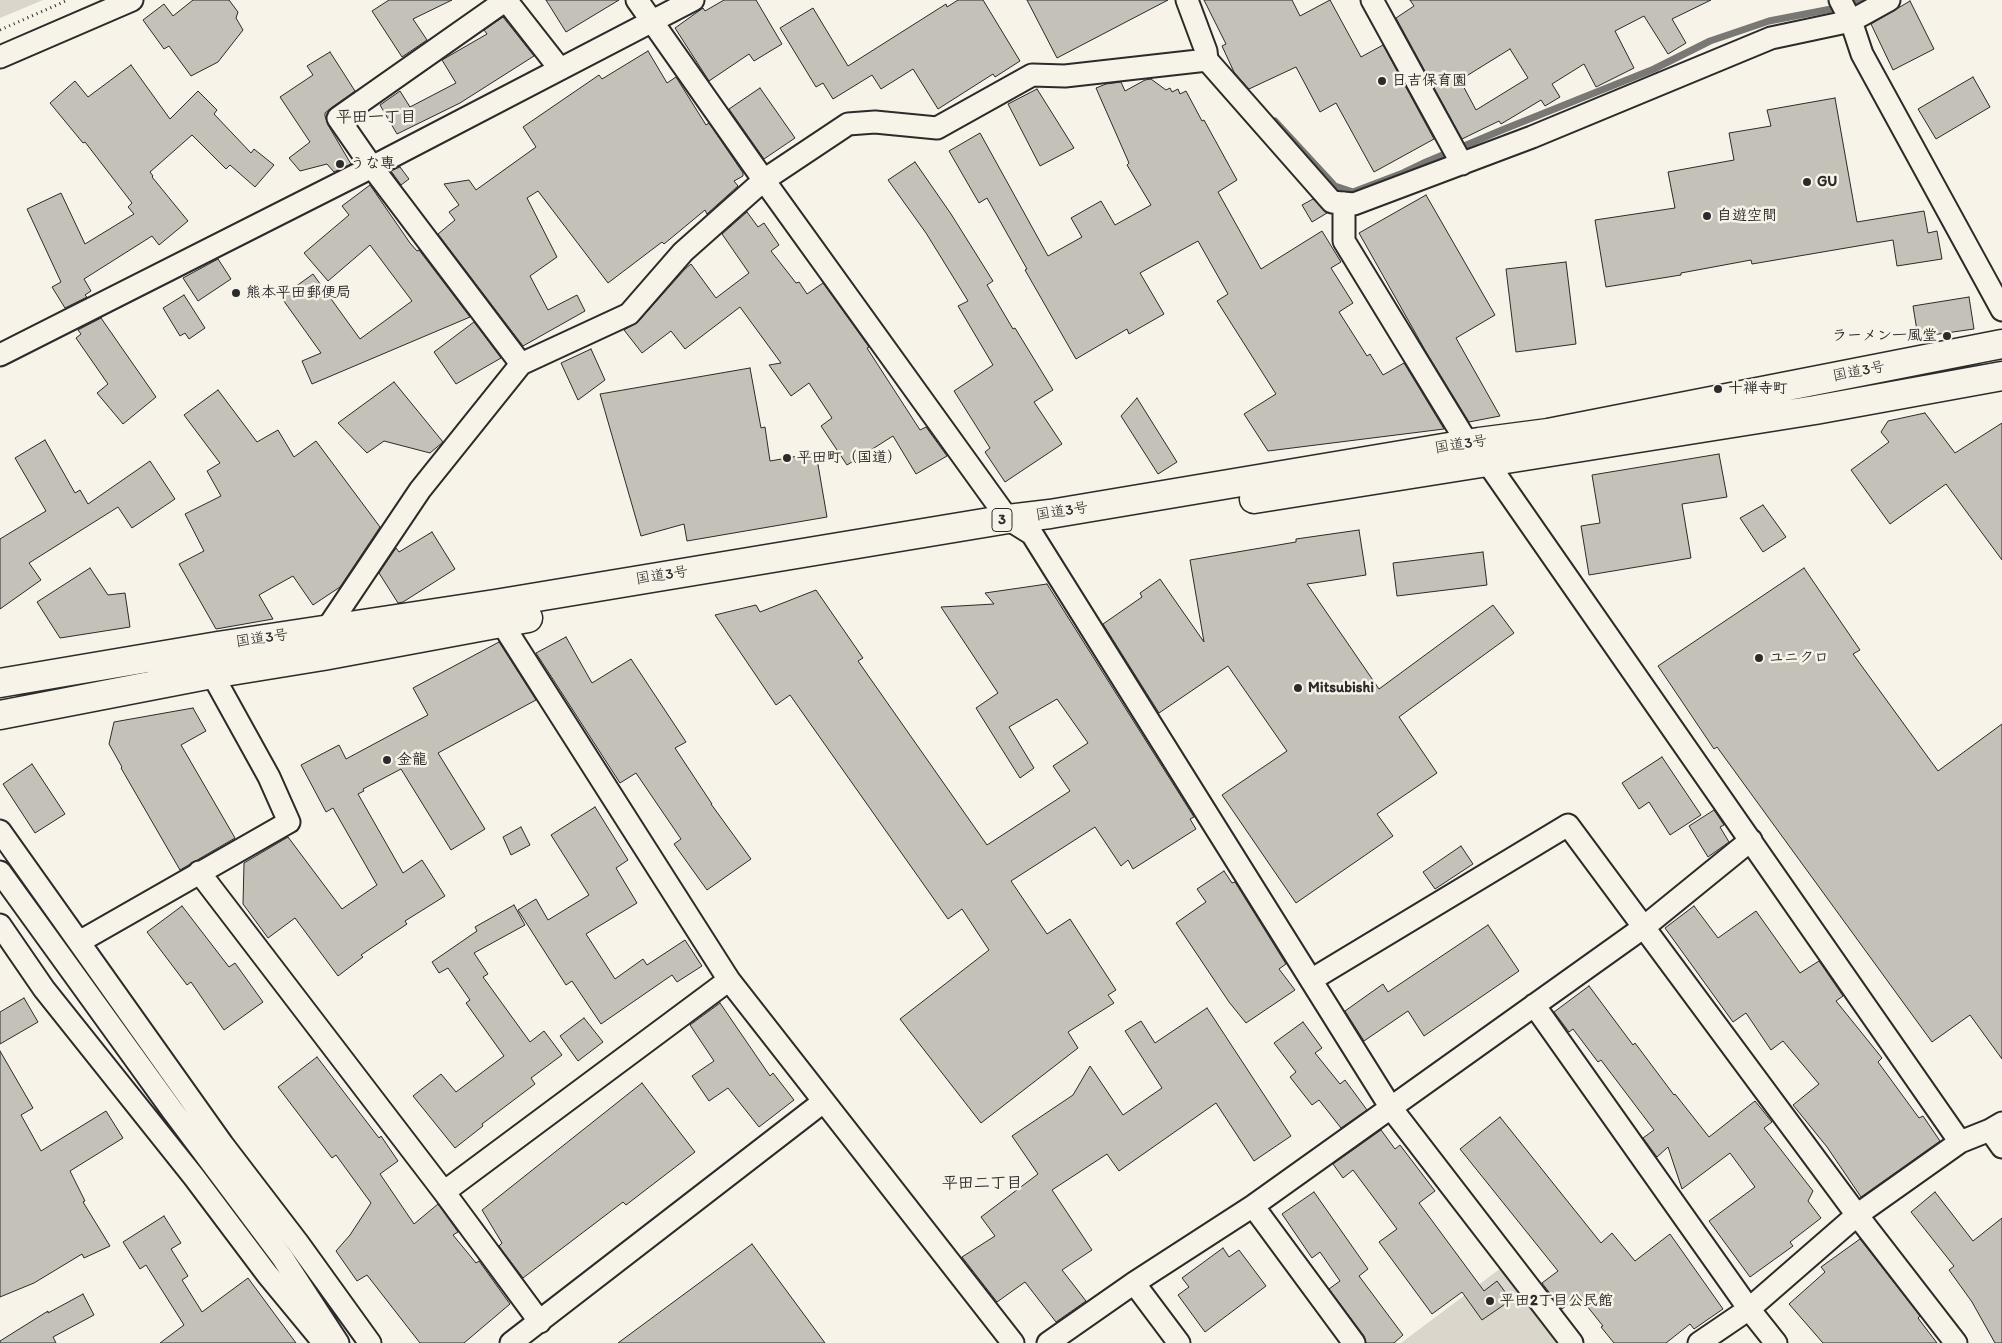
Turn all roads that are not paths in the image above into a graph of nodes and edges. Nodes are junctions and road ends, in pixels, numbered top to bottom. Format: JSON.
{"nodes":[{"id":1,"x":132,"y":0,"type":"edge"},
{"id":2,"x":506,"y":0,"type":"edge"},
{"id":3,"x":637,"y":0,"type":"edge"},
{"id":4,"x":693,"y":0,"type":"edge"},
{"id":5,"x":1187,"y":0,"type":"edge"},
{"id":6,"x":1372,"y":0,"type":"edge"},
{"id":7,"x":1840,"y":0,"type":"edge"},
{"id":8,"x":1888,"y":0,"type":"edge"},
{"id":9,"x":1851,"y":21,"type":"junction"},
{"id":10,"x":652,"y":22,"type":"junction"},
{"id":11,"x":0,"y":57,"type":"edge"},
{"id":12,"x":1207,"y":60,"type":"junction"},
{"id":13,"x":560,"y":69,"type":"junction"},
{"id":14,"x":1462,"y":164,"type":"junction"},
{"id":15,"x":372,"y":167,"type":"junction"},
{"id":16,"x":764,"y":180,"type":"junction"},
{"id":17,"x":1344,"y":203,"type":"junction"},
{"id":18,"x":2002,"y":310,"type":"edge"},
{"id":19,"x":2002,"y":344,"type":"edge"},
{"id":20,"x":0,"y":355,"type":"edge"},
{"id":21,"x":521,"y":364,"type":"junction"},
{"id":22,"x":2002,"y":376,"type":"edge"},
{"id":23,"x":1478,"y":453,"type":"junction"},
{"id":24,"x":1008,"y":519,"type":"junction"},
{"id":25,"x":1032,"y":534,"type":"junction"},
{"id":26,"x":501,"y":622,"type":"junction"},
{"id":27,"x":324,"y":643,"type":"junction"},
{"id":28,"x":212,"y":674,"type":"junction"},
{"id":29,"x":0,"y":683,"type":"edge"},
{"id":30,"x":0,"y":715,"type":"edge"},
{"id":31,"x":0,"y":831,"type":"edge"},
{"id":32,"x":1752,"y":840,"type":"junction"},
{"id":33,"x":0,"y":872,"type":"edge"},
{"id":34,"x":199,"y":872,"type":"junction"},
{"id":35,"x":0,"y":925,"type":"edge"},
{"id":36,"x":1644,"y":926,"type":"junction"},
{"id":37,"x":79,"y":942,"type":"junction"},
{"id":38,"x":729,"y":980,"type":"junction"},
{"id":39,"x":1311,"y":980,"type":"junction"},
{"id":40,"x":1534,"y":1005,"type":"junction"},
{"id":41,"x":823,"y":1102,"type":"junction"},
{"id":42,"x":1391,"y":1108,"type":"junction"},
{"id":43,"x":1998,"y":1133,"type":"edge"},
{"id":44,"x":1960,"y":1142,"type":"junction"},
{"id":45,"x":444,"y":1192,"type":"junction"},
{"id":46,"x":1252,"y":1206,"type":"junction"},
{"id":47,"x":1857,"y":1215,"type":"junction"},
{"id":48,"x":282,"y":1257,"type":"junction"},
{"id":49,"x":1134,"y":1283,"type":"junction"},
{"id":50,"x":1749,"y":1309,"type":"junction"},
{"id":51,"x":540,"y":1322,"type":"junction"},
{"id":52,"x":324,"y":1343,"type":"edge"},
{"id":53,"x":338,"y":1343,"type":"edge"},
{"id":54,"x":359,"y":1343,"type":"edge"},
{"id":55,"x":370,"y":1343,"type":"edge"},
{"id":56,"x":511,"y":1343,"type":"edge"},
{"id":57,"x":1013,"y":1343,"type":"edge"},
{"id":58,"x":1048,"y":1343,"type":"edge"},
{"id":59,"x":1179,"y":1343,"type":"edge"},
{"id":60,"x":1354,"y":1343,"type":"edge"},
{"id":61,"x":1572,"y":1343,"type":"edge"},
{"id":62,"x":1699,"y":1343,"type":"edge"},
{"id":63,"x":1776,"y":1343,"type":"edge"},
{"id":64,"x":1956,"y":1343,"type":"edge"}],
"edges":[{"from":1,"to":11,"type":"street"},
{"from":2,"to":13,"type":"street"},
{"from":2,"to":15,"type":"street"},
{"from":3,"to":10,"type":"street"},
{"from":4,"to":10,"type":"street"},
{"from":5,"to":12,"type":"street"},
{"from":6,"to":14,"type":"street"},
{"from":7,"to":9,"type":"street"},
{"from":8,"to":9,"type":"street"},
{"from":9,"to":14,"type":"street"},
{"from":9,"to":18,"type":"street"},
{"from":10,"to":13,"type":"street"},
{"from":10,"to":16,"type":"street"},
{"from":12,"to":16,"type":"street"},
{"from":12,"to":17,"type":"street"},
{"from":13,"to":15,"type":"street"},
{"from":14,"to":17,"type":"street"},
{"from":15,"to":20,"type":"street"},
{"from":15,"to":21,"type":"street"},
{"from":16,"to":21,"type":"street"},
{"from":16,"to":24,"type":"street"},
{"from":17,"to":23,"type":"street"},
{"from":19,"to":23,"type":"highway","name":"国道3号","number":"3"},
{"from":21,"to":27,"type":"street"},
{"from":22,"to":23,"type":"highway","name":"国道3号","number":"3"},
{"from":23,"to":24,"type":"highway","name":"国道3号","number":"3"},
{"from":23,"to":25,"type":"highway","name":"国道3号","number":"3"},
{"from":23,"to":32,"type":"street"},
{"from":24,"to":25,"type":"street"},
{"from":24,"to":27,"type":"highway","name":"国道3号","number":"3"},
{"from":25,"to":26,"type":"highway","name":"国道3号","number":"3"},
{"from":25,"to":39,"type":"street"},
{"from":26,"to":27,"type":"highway","name":"国道3号","number":"3"},
{"from":26,"to":38,"type":"street"},
{"from":27,"to":28,"type":"highway","name":"国道3号","number":"3"},
{"from":27,"to":29,"type":"highway","name":"国道3号","number":"3"},
{"from":28,"to":30,"type":"highway","name":"国道3号","number":"3"},
{"from":28,"to":34,"type":"street"},
{"from":31,"to":37,"type":"street"},
{"from":32,"to":36,"type":"street"},
{"from":32,"to":44,"type":"street"},
{"from":33,"to":48,"type":"street"},
{"from":34,"to":37,"type":"street"},
{"from":34,"to":45,"type":"street"},
{"from":35,"to":52,"type":"street"},
{"from":36,"to":39,"type":"street"},
{"from":36,"to":40,"type":"street"},
{"from":36,"to":47,"type":"street"},
{"from":37,"to":55,"type":"street"},
{"from":38,"to":41,"type":"street"},
{"from":38,"to":45,"type":"street"},
{"from":39,"to":42,"type":"street"},
{"from":40,"to":42,"type":"street"},
{"from":40,"to":50,"type":"street"},
{"from":41,"to":51,"type":"street"},
{"from":41,"to":57,"type":"street"},
{"from":42,"to":46,"type":"street"},
{"from":42,"to":61,"type":"street"},
{"from":43,"to":44,"type":"street"},
{"from":44,"to":47,"type":"street"},
{"from":45,"to":51,"type":"street"},
{"from":46,"to":49,"type":"street"},
{"from":46,"to":60,"type":"street"},
{"from":47,"to":50,"type":"street"},
{"from":47,"to":64,"type":"street"},
{"from":48,"to":53,"type":"street"},
{"from":48,"to":54,"type":"street"},
{"from":49,"to":58,"type":"street"},
{"from":49,"to":59,"type":"street"},
{"from":50,"to":62,"type":"street"},
{"from":50,"to":63,"type":"street"},
{"from":51,"to":56,"type":"street"}]}
